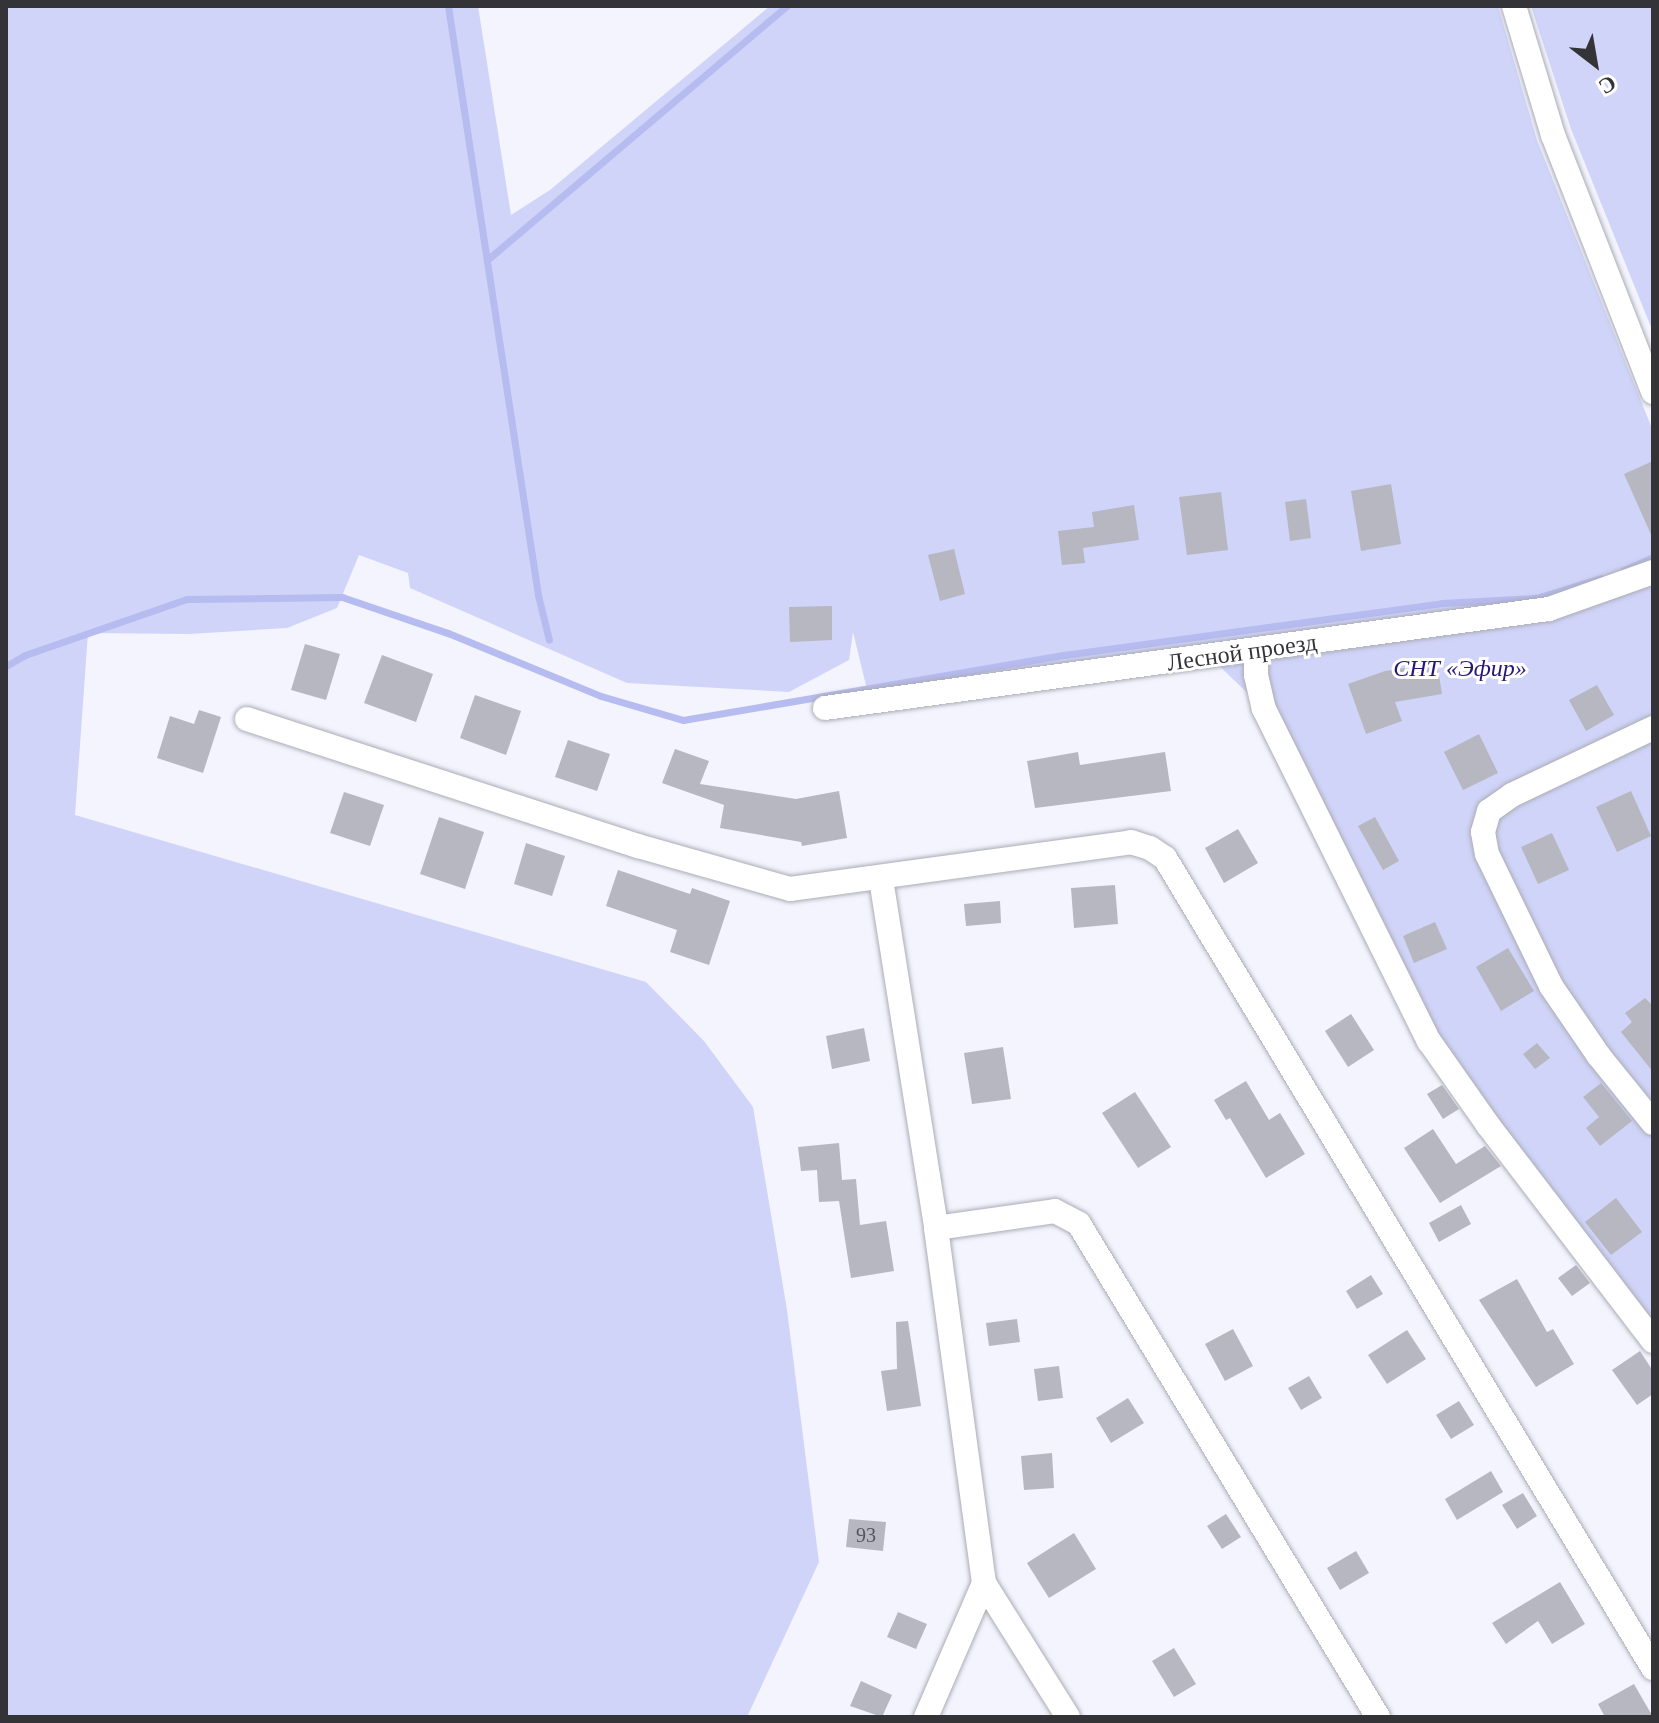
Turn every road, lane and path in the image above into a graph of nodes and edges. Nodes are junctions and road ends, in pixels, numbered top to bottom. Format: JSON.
{"nodes":[{"id":1,"x":1514,"y":6,"type":"edge"},
{"id":2,"x":1653,"y":392,"type":"edge"},
{"id":3,"x":1653,"y":572,"type":"edge"},
{"id":4,"x":1256,"y":651,"type":"junction"},
{"id":5,"x":825,"y":708,"type":"dead end"},
{"id":6,"x":247,"y":719,"type":"dead end"},
{"id":7,"x":1651,"y":733,"type":"edge"},
{"id":8,"x":881,"y":879,"type":"junction"},
{"id":9,"x":1653,"y":1123,"type":"edge"},
{"id":10,"x":936,"y":1228,"type":"junction"},
{"id":11,"x":1653,"y":1341,"type":"edge"},
{"id":12,"x":984,"y":1583,"type":"junction"},
{"id":13,"x":1653,"y":1668,"type":"edge"},
{"id":14,"x":926,"y":1717,"type":"edge"},
{"id":15,"x":1068,"y":1717,"type":"edge"},
{"id":16,"x":1378,"y":1717,"type":"edge"}],
"edges":[{"from":1,"to":2,"type":"street"},
{"from":3,"to":4,"type":"street","name":"Лесной проезд"},
{"from":4,"to":5,"type":"street","name":"Лесной проезд"},
{"from":4,"to":11,"type":"street"},
{"from":6,"to":8,"type":"street"},
{"from":7,"to":9,"type":"street"},
{"from":8,"to":10,"type":"street"},
{"from":8,"to":13,"type":"street"},
{"from":10,"to":12,"type":"street"},
{"from":10,"to":16,"type":"street"},
{"from":12,"to":14,"type":"street"},
{"from":12,"to":15,"type":"street"}]}
